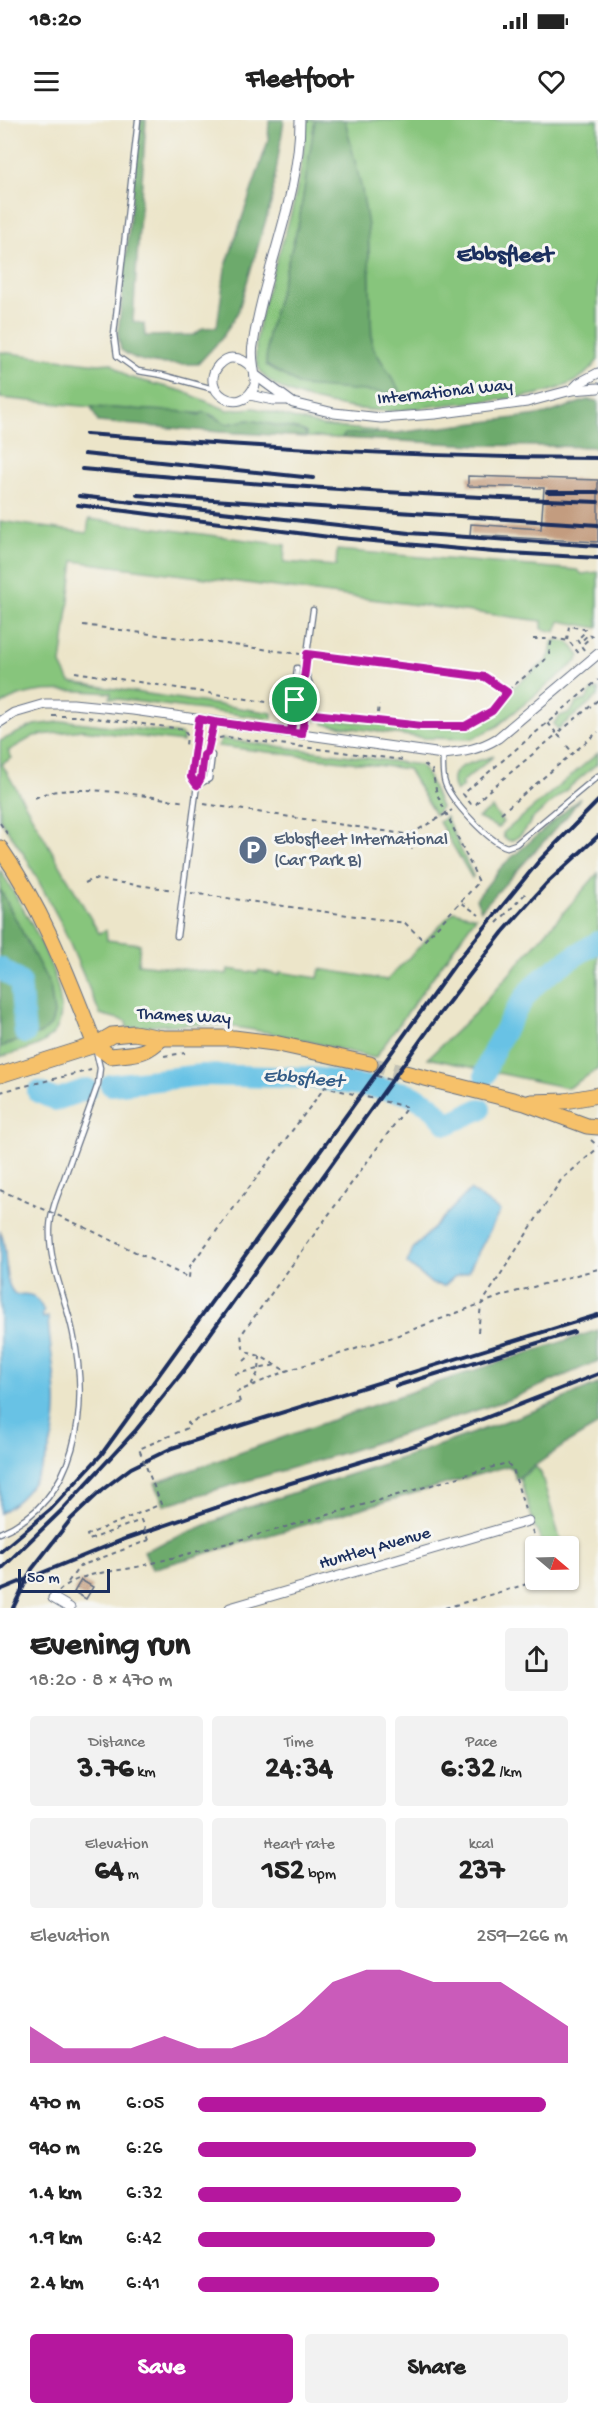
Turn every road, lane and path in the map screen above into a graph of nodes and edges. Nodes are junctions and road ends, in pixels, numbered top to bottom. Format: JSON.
{"nodes":[{"id":1,"x":138,"y":120,"type":"edge"},
{"id":2,"x":300,"y":120,"type":"edge"},
{"id":3,"x":253,"y":372,"type":"junction"},
{"id":4,"x":598,"y":373,"type":"edge"},
{"id":5,"x":598,"y":388,"type":"edge"},
{"id":6,"x":216,"y":390,"type":"junction"},
{"id":7,"x":572,"y":390,"type":"junction"},
{"id":8,"x":250,"y":395,"type":"junction"},
{"id":9,"x":286,"y":400,"type":"junction"},
{"id":10,"x":313,"y":610,"type":"dead end"},
{"id":11,"x":83,"y":625,"type":"dead end"},
{"id":12,"x":533,"y":639,"type":"dead end"},
{"id":13,"x":551,"y":639,"type":"junction"},
{"id":14,"x":567,"y":640,"type":"junction"},
{"id":15,"x":587,"y":653,"type":"dead end"},
{"id":16,"x":307,"y":654,"type":"junction"},
{"id":17,"x":580,"y":654,"type":"dead end"},
{"id":18,"x":598,"y":654,"type":"edge"},
{"id":19,"x":297,"y":668,"type":"dead end"},
{"id":20,"x":75,"y":672,"type":"dead end"},
{"id":21,"x":306,"y":674,"type":"junction"},
{"id":22,"x":598,"y":680,"type":"edge"},
{"id":23,"x":309,"y":684,"type":"junction"},
{"id":24,"x":507,"y":692,"type":"junction"},
{"id":25,"x":598,"y":700,"type":"edge"},
{"id":26,"x":295,"y":703,"type":"junction"},
{"id":27,"x":379,"y":704,"type":"dead end"},
{"id":28,"x":311,"y":708,"type":"junction"},
{"id":29,"x":305,"y":712,"type":"junction"},
{"id":30,"x":46,"y":716,"type":"dead end"},
{"id":31,"x":199,"y":719,"type":"junction"},
{"id":32,"x":0,"y":722,"type":"edge"},
{"id":33,"x":214,"y":722,"type":"junction"},
{"id":34,"x":377,"y":722,"type":"junction"},
{"id":35,"x":548,"y":723,"type":"junction"},
{"id":36,"x":291,"y":732,"type":"junction"},
{"id":37,"x":598,"y":732,"type":"edge"},
{"id":38,"x":302,"y":734,"type":"junction"},
{"id":39,"x":557,"y":734,"type":"junction"},
{"id":40,"x":561,"y":738,"type":"dead end"},
{"id":41,"x":216,"y":743,"type":"dead end"},
{"id":42,"x":567,"y":746,"type":"dead end"},
{"id":43,"x":186,"y":748,"type":"dead end"},
{"id":44,"x":573,"y":753,"type":"junction"},
{"id":45,"x":443,"y":754,"type":"junction"},
{"id":46,"x":598,"y":776,"type":"edge"},
{"id":47,"x":197,"y":785,"type":"junction"},
{"id":48,"x":35,"y":798,"type":"dead end"},
{"id":49,"x":194,"y":802,"type":"junction"},
{"id":50,"x":452,"y":810,"type":"dead end"},
{"id":51,"x":447,"y":813,"type":"junction"},
{"id":52,"x":501,"y":813,"type":"dead end"},
{"id":53,"x":411,"y":835,"type":"junction"},
{"id":54,"x":0,"y":848,"type":"edge"},
{"id":55,"x":412,"y":850,"type":"dead end"},
{"id":56,"x":85,"y":883,"type":"dead end"},
{"id":57,"x":183,"y":891,"type":"junction"},
{"id":58,"x":526,"y":893,"type":"dead end"},
{"id":59,"x":462,"y":902,"type":"junction"},
{"id":60,"x":479,"y":915,"type":"dead end"},
{"id":61,"x":497,"y":923,"type":"dead end"},
{"id":62,"x":177,"y":936,"type":"dead end"},
{"id":63,"x":95,"y":1045,"type":"junction"},
{"id":64,"x":189,"y":1052,"type":"dead end"},
{"id":65,"x":161,"y":1056,"type":"dead end"},
{"id":66,"x":369,"y":1069,"type":"joint"},
{"id":67,"x":90,"y":1071,"type":"dead end"},
{"id":68,"x":0,"y":1075,"type":"edge"},
{"id":69,"x":403,"y":1078,"type":"joint"},
{"id":70,"x":0,"y":1092,"type":"edge"},
{"id":71,"x":598,"y":1095,"type":"edge"},
{"id":72,"x":525,"y":1102,"type":"junction"},
{"id":73,"x":593,"y":1133,"type":"edge"},
{"id":74,"x":598,"y":1147,"type":"edge"},
{"id":75,"x":0,"y":1190,"type":"edge"},
{"id":76,"x":598,"y":1269,"type":"edge"},
{"id":77,"x":481,"y":1305,"type":"junction"},
{"id":78,"x":478,"y":1332,"type":"dead end"},
{"id":79,"x":252,"y":1354,"type":"junction"},
{"id":80,"x":260,"y":1356,"type":"junction"},
{"id":81,"x":244,"y":1361,"type":"dead end"},
{"id":82,"x":277,"y":1365,"type":"junction"},
{"id":83,"x":260,"y":1368,"type":"junction"},
{"id":84,"x":286,"y":1371,"type":"junction"},
{"id":85,"x":235,"y":1374,"type":"dead end"},
{"id":86,"x":251,"y":1385,"type":"junction"},
{"id":87,"x":528,"y":1521,"type":"junction"},
{"id":88,"x":0,"y":1533,"type":"edge"},
{"id":89,"x":535,"y":1536,"type":"edge"},
{"id":90,"x":67,"y":1584,"type":"junction"},
{"id":91,"x":525,"y":1585,"type":"edge"},
{"id":92,"x":53,"y":1598,"type":"joint"},
{"id":93,"x":70,"y":1608,"type":"edge"},
{"id":94,"x":230,"y":1608,"type":"edge"},
{"id":95,"x":445,"y":1608,"type":"edge"}],
"edges":[{"from":1,"to":6,"type":"lane"},
{"from":2,"to":3,"type":"street"},
{"from":3,"to":6,"type":"street","name":"International Way"},
{"from":3,"to":8,"type":"street"},
{"from":3,"to":9,"type":"street","name":"International Way"},
{"from":4,"to":7,"type":"street","name":"International Way"},
{"from":5,"to":7,"type":"street","name":"International Way"},
{"from":6,"to":8,"type":"street","name":"International Way"},
{"from":7,"to":9,"type":"street","name":"International Way"},
{"from":8,"to":9,"type":"street","name":"International Way"},
{"from":10,"to":16,"type":"lane"},
{"from":11,"to":16,"type":"path"},
{"from":12,"to":13,"type":"path"},
{"from":13,"to":14,"type":"path"},
{"from":13,"to":24,"type":"path"},
{"from":14,"to":15,"type":"path"},
{"from":14,"to":17,"type":"path"},
{"from":16,"to":21,"type":"lane"},
{"from":16,"to":24,"type":"path"},
{"from":18,"to":45,"type":"street"},
{"from":19,"to":26,"type":"lane"},
{"from":20,"to":26,"type":"path"},
{"from":21,"to":23,"type":"lane"},
{"from":21,"to":26,"type":"lane"},
{"from":22,"to":35,"type":"path"},
{"from":23,"to":28,"type":"lane"},
{"from":23,"to":29,"type":"lane"},
{"from":24,"to":34,"type":"path"},
{"from":25,"to":39,"type":"path"},
{"from":26,"to":36,"type":"lane"},
{"from":27,"to":34,"type":"path"},
{"from":28,"to":29,"type":"lane"},
{"from":28,"to":34,"type":"path"},
{"from":29,"to":38,"type":"lane"},
{"from":30,"to":43,"type":"path"},
{"from":31,"to":32,"type":"street"},
{"from":31,"to":33,"type":"street"},
{"from":31,"to":47,"type":"lane"},
{"from":33,"to":36,"type":"street"},
{"from":33,"to":47,"type":"lane"},
{"from":35,"to":39,"type":"path"},
{"from":35,"to":39,"type":"path"},
{"from":36,"to":38,"type":"street"},
{"from":37,"to":44,"type":"path"},
{"from":38,"to":45,"type":"street"},
{"from":39,"to":40,"type":"path"},
{"from":41,"to":51,"type":"path"},
{"from":42,"to":44,"type":"path"},
{"from":44,"to":52,"type":"path"},
{"from":45,"to":46,"type":"lane"},
{"from":47,"to":49,"type":"lane"},
{"from":48,"to":49,"type":"path"},
{"from":49,"to":53,"type":"path"},
{"from":49,"to":57,"type":"lane"},
{"from":50,"to":51,"type":"path"},
{"from":51,"to":53,"type":"path"},
{"from":51,"to":59,"type":"path"},
{"from":53,"to":55,"type":"path"},
{"from":54,"to":63,"type":"main road"},
{"from":56,"to":57,"type":"path"},
{"from":57,"to":59,"type":"path"},
{"from":57,"to":62,"type":"lane"},
{"from":58,"to":61,"type":"path"},
{"from":59,"to":60,"type":"path"},
{"from":63,"to":66,"type":"main road","name":"Thames Way"},
{"from":63,"to":68,"type":"main road"},
{"from":63,"to":88,"type":"lane"},
{"from":64,"to":65,"type":"path"},
{"from":66,"to":69,"type":"path"},
{"from":67,"to":70,"type":"path"},
{"from":69,"to":72,"type":"main road"},
{"from":71,"to":72,"type":"main road"},
{"from":72,"to":73,"type":"main road"},
{"from":73,"to":74,"type":"path"},
{"from":74,"to":77,"type":"path"},
{"from":75,"to":79,"type":"path","bridge":true},
{"from":76,"to":77,"type":"path"},
{"from":77,"to":78,"type":"path"},
{"from":77,"to":84,"type":"path"},
{"from":79,"to":80,"type":"path"},
{"from":79,"to":81,"type":"path"},
{"from":80,"to":82,"type":"path"},
{"from":80,"to":83,"type":"path"},
{"from":82,"to":83,"type":"path"},
{"from":82,"to":84,"type":"path"},
{"from":83,"to":85,"type":"path"},
{"from":83,"to":86,"type":"path"},
{"from":84,"to":86,"type":"path"},
{"from":86,"to":90,"type":"path","bridge":true},
{"from":87,"to":89,"type":"path"},
{"from":87,"to":90,"type":"path"},
{"from":87,"to":94,"type":"street","name":"Huntley Avenue"},
{"from":90,"to":92,"type":"path"},
{"from":91,"to":95,"type":"path"},
{"from":92,"to":93,"type":"street"}]}
